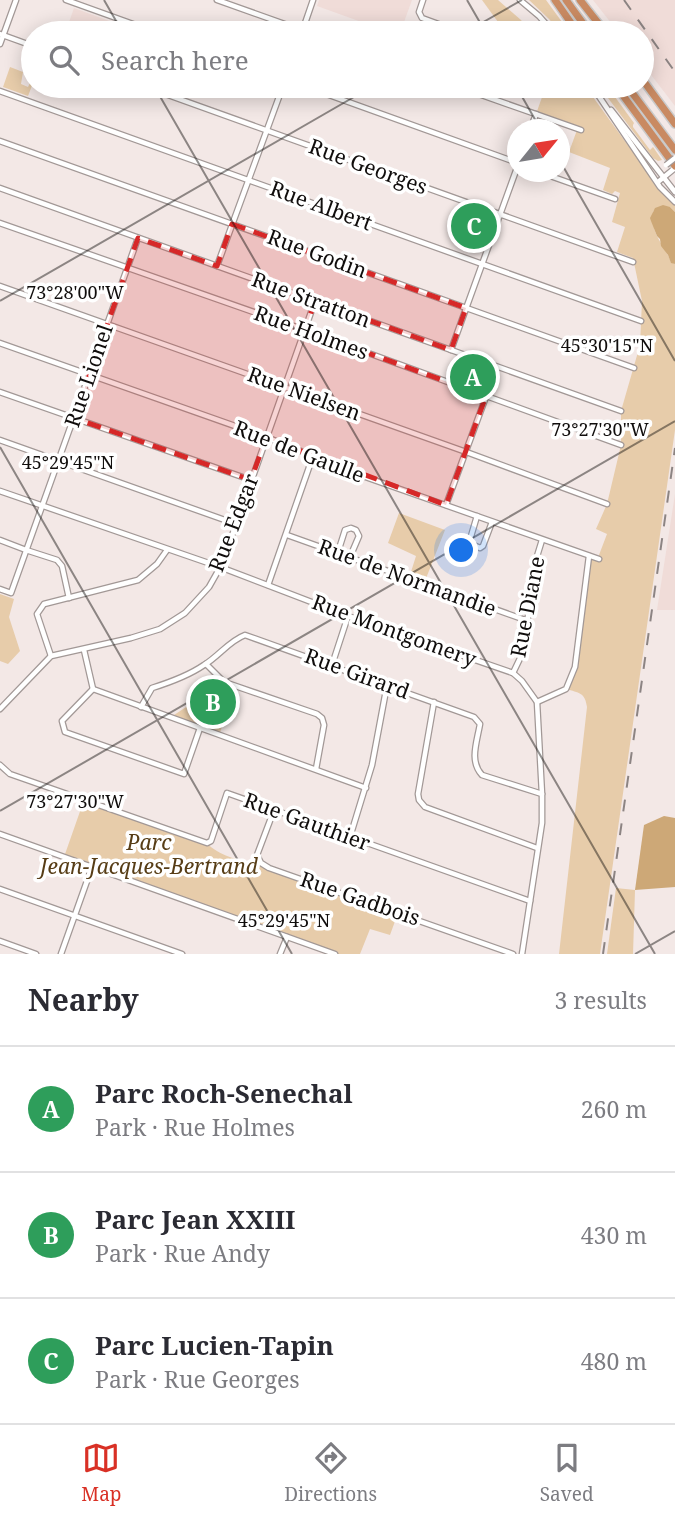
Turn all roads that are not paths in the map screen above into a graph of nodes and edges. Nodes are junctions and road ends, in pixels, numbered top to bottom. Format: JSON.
{"nodes":[{"id":1,"x":16,"y":0,"type":"edge"},
{"id":2,"x":65,"y":0,"type":"edge"},
{"id":3,"x":217,"y":0,"type":"edge"},
{"id":4,"x":313,"y":0,"type":"edge"},
{"id":5,"x":423,"y":0,"type":"edge"},
{"id":6,"x":520,"y":0,"type":"edge"},
{"id":7,"x":555,"y":0,"type":"edge"},
{"id":8,"x":566,"y":0,"type":"edge"},
{"id":9,"x":580,"y":0,"type":"edge"},
{"id":10,"x":124,"y":21,"type":"edge"},
{"id":11,"x":273,"y":21,"type":"edge"},
{"id":12,"x":306,"y":21,"type":"edge"},
{"id":13,"x":430,"y":21,"type":"edge"},
{"id":14,"x":543,"y":21,"type":"edge"},
{"id":15,"x":570,"y":21,"type":"edge"},
{"id":16,"x":581,"y":21,"type":"edge"},
{"id":17,"x":597,"y":21,"type":"edge"},
{"id":18,"x":2,"y":35,"type":"edge"},
{"id":19,"x":21,"y":42,"type":"edge"},
{"id":20,"x":0,"y":44,"type":"edge"},
{"id":21,"x":0,"y":91,"type":"edge"},
{"id":22,"x":654,"y":95,"type":"edge"},
{"id":23,"x":176,"y":98,"type":"edge"},
{"id":24,"x":279,"y":98,"type":"edge"},
{"id":25,"x":337,"y":98,"type":"edge"},
{"id":26,"x":490,"y":98,"type":"edge"},
{"id":27,"x":601,"y":98,"type":"edge"},
{"id":28,"x":624,"y":98,"type":"edge"},
{"id":29,"x":636,"y":98,"type":"edge"},
{"id":30,"x":536,"y":114,"type":"junction"},
{"id":31,"x":534,"y":119,"type":"edge"},
{"id":32,"x":675,"y":124,"type":"edge"},
{"id":33,"x":267,"y":131,"type":"junction"},
{"id":34,"x":581,"y":131,"type":"dead end"},
{"id":35,"x":0,"y":141,"type":"edge"},
{"id":36,"x":675,"y":150,"type":"edge"},
{"id":37,"x":675,"y":158,"type":"edge"},
{"id":38,"x":507,"y":160,"type":"edge"},
{"id":39,"x":674,"y":169,"type":"edge"},
{"id":40,"x":656,"y":173,"type":"junction"},
{"id":41,"x":664,"y":177,"type":"junction"},
{"id":42,"x":248,"y":180,"type":"junction"},
{"id":43,"x":511,"y":182,"type":"edge"},
{"id":44,"x":567,"y":182,"type":"edge"},
{"id":45,"x":658,"y":182,"type":"junction"},
{"id":46,"x":0,"y":188,"type":"edge"},
{"id":47,"x":675,"y":192,"type":"edge"},
{"id":48,"x":615,"y":199,"type":"dead end"},
{"id":49,"x":675,"y":202,"type":"edge"},
{"id":50,"x":500,"y":214,"type":"junction"},
{"id":51,"x":0,"y":223,"type":"edge"},
{"id":52,"x":232,"y":224,"type":"junction"},
{"id":53,"x":138,"y":238,"type":"junction"},
{"id":54,"x":633,"y":262,"type":"dead end"},
{"id":55,"x":482,"y":264,"type":"junction"},
{"id":56,"x":217,"y":266,"type":"junction"},
{"id":57,"x":127,"y":268,"type":"junction"},
{"id":58,"x":0,"y":286,"type":"edge"},
{"id":59,"x":315,"y":301,"type":"junction"},
{"id":60,"x":466,"y":308,"type":"junction"},
{"id":61,"x":641,"y":321,"type":"dead end"},
{"id":62,"x":107,"y":324,"type":"junction"},
{"id":63,"x":304,"y":330,"type":"junction"},
{"id":64,"x":0,"y":343,"type":"edge"},
{"id":65,"x":451,"y":350,"type":"junction"},
{"id":66,"x":497,"y":367,"type":"junction"},
{"id":67,"x":634,"y":368,"type":"dead end"},
{"id":68,"x":90,"y":376,"type":"junction"},
{"id":69,"x":284,"y":387,"type":"junction"},
{"id":70,"x":0,"y":392,"type":"edge"},
{"id":71,"x":486,"y":396,"type":"junction"},
{"id":72,"x":621,"y":411,"type":"dead end"},
{"id":73,"x":74,"y":418,"type":"junction"},
{"id":74,"x":266,"y":438,"type":"junction"},
{"id":75,"x":0,"y":440,"type":"edge"},
{"id":76,"x":621,"y":445,"type":"dead end"},
{"id":77,"x":466,"y":452,"type":"junction"},
{"id":78,"x":313,"y":456,"type":"junction"},
{"id":79,"x":59,"y":461,"type":"junction"},
{"id":80,"x":251,"y":480,"type":"junction"},
{"id":81,"x":0,"y":491,"type":"edge"},
{"id":82,"x":607,"y":504,"type":"dead end"},
{"id":83,"x":446,"y":505,"type":"junction"},
{"id":84,"x":43,"y":506,"type":"junction"},
{"id":85,"x":477,"y":516,"type":"junction"},
{"id":86,"x":492,"y":522,"type":"junction"},
{"id":87,"x":236,"y":524,"type":"junction"},
{"id":88,"x":286,"y":535,"type":"junction"},
{"id":89,"x":0,"y":540,"type":"edge"},
{"id":90,"x":542,"y":540,"type":"junction"},
{"id":91,"x":167,"y":550,"type":"junction"},
{"id":92,"x":26,"y":551,"type":"junction"},
{"id":93,"x":337,"y":553,"type":"junction"},
{"id":94,"x":589,"y":556,"type":"junction"},
{"id":95,"x":350,"y":557,"type":"junction"},
{"id":96,"x":599,"y":559,"type":"dead end"},
{"id":97,"x":220,"y":567,"type":"junction"},
{"id":98,"x":268,"y":585,"type":"junction"},
{"id":99,"x":0,"y":589,"type":"edge"},
{"id":100,"x":69,"y":598,"type":"junction"},
{"id":101,"x":348,"y":616,"type":"junction"},
{"id":102,"x":528,"y":621,"type":"junction"},
{"id":103,"x":84,"y":650,"type":"junction"},
{"id":104,"x":51,"y":656,"type":"junction"},
{"id":105,"x":206,"y":664,"type":"junction"},
{"id":106,"x":332,"y":665,"type":"junction"},
{"id":107,"x":513,"y":673,"type":"junction"},
{"id":108,"x":387,"y":685,"type":"junction"},
{"id":109,"x":93,"y":689,"type":"junction"},
{"id":110,"x":434,"y":702,"type":"junction"},
{"id":111,"x":537,"y":702,"type":"junction"},
{"id":112,"x":141,"y":707,"type":"junction"},
{"id":113,"x":0,"y":709,"type":"edge"},
{"id":114,"x":200,"y":728,"type":"junction"},
{"id":115,"x":0,"y":765,"type":"edge"},
{"id":116,"x":316,"y":769,"type":"junction"},
{"id":117,"x":366,"y":788,"type":"junction"},
{"id":118,"x":542,"y":794,"type":"junction"},
{"id":119,"x":274,"y":810,"type":"junction"},
{"id":120,"x":0,"y":834,"type":"edge"},
{"id":121,"x":350,"y":837,"type":"junction"},
{"id":122,"x":537,"y":848,"type":"junction"},
{"id":123,"x":92,"y":867,"type":"junction"},
{"id":124,"x":0,"y":889,"type":"edge"},
{"id":125,"x":530,"y":901,"type":"junction"},
{"id":126,"x":74,"y":916,"type":"junction"},
{"id":127,"x":286,"y":937,"type":"junction"},
{"id":128,"x":0,"y":941,"type":"edge"},
{"id":129,"x":36,"y":954,"type":"edge"},
{"id":130,"x":61,"y":954,"type":"edge"},
{"id":131,"x":182,"y":954,"type":"edge"},
{"id":132,"x":280,"y":954,"type":"edge"},
{"id":133,"x":335,"y":954,"type":"edge"},
{"id":134,"x":513,"y":954,"type":"edge"},
{"id":135,"x":522,"y":954,"type":"edge"}],
"edges":[{"from":1,"to":18,"type":"street"},
{"from":2,"to":10,"type":"street"},
{"from":3,"to":11,"type":"street"},
{"from":4,"to":12,"type":"street"},
{"from":5,"to":13,"type":"street"},
{"from":6,"to":14,"type":"street"},
{"from":7,"to":15,"type":"highway"},
{"from":8,"to":16,"type":"highway"},
{"from":9,"to":17,"type":"highway"},
{"from":18,"to":19,"type":"street"},
{"from":18,"to":20,"type":"street"},
{"from":21,"to":42,"type":"street","name":"Rue Albert"},
{"from":22,"to":32,"type":"highway"},
{"from":23,"to":33,"type":"street","name":"Rue Georges"},
{"from":24,"to":33,"type":"street"},
{"from":25,"to":38,"type":"street"},
{"from":26,"to":30,"type":"street"},
{"from":27,"to":40,"type":"street"},
{"from":28,"to":39,"type":"highway"},
{"from":29,"to":36,"type":"highway"},
{"from":30,"to":31,"type":"street"},
{"from":30,"to":34,"type":"street"},
{"from":33,"to":42,"type":"street"},
{"from":33,"to":50,"type":"street","name":"Rue Georges"},
{"from":35,"to":52,"type":"street","name":"Rue Godin"},
{"from":37,"to":40,"type":"street","bridge":true},
{"from":39,"to":41,"type":"street"},
{"from":40,"to":41,"type":"street"},
{"from":40,"to":45,"type":"street"},
{"from":41,"to":45,"type":"street"},
{"from":41,"to":47,"type":"street"},
{"from":42,"to":52,"type":"street"},
{"from":42,"to":55,"type":"street","name":"Rue Albert"},
{"from":43,"to":50,"type":"street"},
{"from":44,"to":48,"type":"street"},
{"from":45,"to":49,"type":"street"},
{"from":46,"to":53,"type":"street","name":"Rue Stratton"},
{"from":50,"to":54,"type":"street","name":"Rue Georges"},
{"from":50,"to":55,"type":"street"},
{"from":51,"to":57,"type":"street","name":"Rue Holmes"},
{"from":52,"to":56,"type":"street"},
{"from":52,"to":60,"type":"street","name":"Rue Godin"},
{"from":53,"to":56,"type":"street","name":"Rue Stratton"},
{"from":53,"to":57,"type":"street","name":"Rue Lionel"},
{"from":55,"to":60,"type":"street"},
{"from":55,"to":61,"type":"street","name":"Rue Albert"},
{"from":56,"to":59,"type":"street","name":"Rue Stratton"},
{"from":57,"to":62,"type":"street","name":"Rue Lionel"},
{"from":57,"to":63,"type":"street","name":"Rue Holmes"},
{"from":58,"to":62,"type":"street","name":"Rue Nielsen"},
{"from":59,"to":63,"type":"street","name":"Rue Edgar"},
{"from":59,"to":65,"type":"street","name":"Rue Stratton"},
{"from":60,"to":65,"type":"street"},
{"from":60,"to":67,"type":"street","name":"Rue Godin"},
{"from":62,"to":68,"type":"street","name":"Rue Lionel"},
{"from":62,"to":69,"type":"street","name":"Rue Nielsen"},
{"from":63,"to":69,"type":"street","name":"Rue Edgar"},
{"from":63,"to":71,"type":"street","name":"Rue Holmes"},
{"from":64,"to":68,"type":"street","name":"Rue de Gaulle"},
{"from":65,"to":66,"type":"street","name":"Rue Stratton"},
{"from":66,"to":71,"type":"street"},
{"from":66,"to":72,"type":"street","name":"Rue Stratton"},
{"from":68,"to":73,"type":"street","name":"Rue Lionel"},
{"from":68,"to":74,"type":"street","name":"Rue de Gaulle"},
{"from":69,"to":74,"type":"street","name":"Rue Edgar"},
{"from":69,"to":77,"type":"street","name":"Rue Nielsen"},
{"from":70,"to":73,"type":"street"},
{"from":71,"to":76,"type":"street","name":"Rue Holmes"},
{"from":71,"to":77,"type":"street"},
{"from":73,"to":79,"type":"street","name":"Rue Lionel"},
{"from":73,"to":80,"type":"street"},
{"from":74,"to":78,"type":"street","name":"Rue de Gaulle"},
{"from":74,"to":80,"type":"street","name":"Rue Edgar"},
{"from":75,"to":79,"type":"street"},
{"from":77,"to":82,"type":"street","name":"Rue Nielsen"},
{"from":77,"to":83,"type":"street"},
{"from":78,"to":83,"type":"street","name":"Rue de Gaulle"},
{"from":78,"to":88,"type":"street"},
{"from":79,"to":84,"type":"street","name":"Rue Lionel"},
{"from":79,"to":87,"type":"street"},
{"from":80,"to":87,"type":"street","name":"Rue Edgar"},
{"from":81,"to":84,"type":"street","name":"Rue Montgomery"},
{"from":83,"to":85,"type":"street","name":"Rue de Gaulle"},
{"from":84,"to":91,"type":"street","name":"Rue Montgomery"},
{"from":84,"to":92,"type":"street","name":"Rue Lionel"},
{"from":85,"to":86,"type":"street","name":"Rue de Gaulle"},
{"from":85,"to":86,"type":"street"},
{"from":86,"to":90,"type":"street","name":"Rue de Gaulle"},
{"from":87,"to":97,"type":"street","name":"Rue Edgar"},
{"from":88,"to":93,"type":"street","name":"Rue de Normandie"},
{"from":88,"to":98,"type":"street"},
{"from":89,"to":92,"type":"street"},
{"from":90,"to":94,"type":"street","name":"Rue de Gaulle"},
{"from":90,"to":102,"type":"street","name":"Rue Diane"},
{"from":91,"to":97,"type":"street","name":"Rue Montgomery"},
{"from":91,"to":100,"type":"street"},
{"from":92,"to":99,"type":"street","name":"Rue Lionel"},
{"from":92,"to":100,"type":"street"},
{"from":93,"to":95,"type":"street","name":"Rue de Normandie"},
{"from":93,"to":95,"type":"street"},
{"from":94,"to":96,"type":"street","name":"Rue de Gaulle"},
{"from":94,"to":111,"type":"street"},
{"from":95,"to":102,"type":"street","name":"Rue de Normandie"},
{"from":97,"to":98,"type":"street","name":"Rue Montgomery"},
{"from":97,"to":103,"type":"street","name":"Rue Edgar"},
{"from":98,"to":101,"type":"street","name":"Rue Montgomery"},
{"from":100,"to":104,"type":"street"},
{"from":101,"to":106,"type":"street"},
{"from":101,"to":107,"type":"street","name":"Rue Montgomery"},
{"from":102,"to":107,"type":"street","name":"Rue Diane"},
{"from":103,"to":104,"type":"street","name":"Rue Edgar"},
{"from":103,"to":109,"type":"street"},
{"from":104,"to":113,"type":"street"},
{"from":105,"to":106,"type":"street","name":"Rue Girard"},
{"from":105,"to":112,"type":"street","name":"Rue Girard"},
{"from":105,"to":116,"type":"street"},
{"from":106,"to":108,"type":"street","name":"Rue Girard"},
{"from":107,"to":111,"type":"street"},
{"from":108,"to":110,"type":"street","name":"Rue Girard"},
{"from":108,"to":117,"type":"street"},
{"from":109,"to":112,"type":"street"},
{"from":109,"to":114,"type":"street"},
{"from":110,"to":118,"type":"street","name":"Rue Girard"},
{"from":110,"to":122,"type":"street"},
{"from":111,"to":118,"type":"street"},
{"from":112,"to":114,"type":"street"},
{"from":114,"to":116,"type":"street"},
{"from":115,"to":119,"type":"street","name":"Rue Gauthier"},
{"from":116,"to":117,"type":"street"},
{"from":117,"to":121,"type":"street"},
{"from":118,"to":122,"type":"street"},
{"from":119,"to":121,"type":"street","name":"Rue Gauthier"},
{"from":119,"to":134,"type":"street","name":"Rue Gadbois"},
{"from":120,"to":123,"type":"street"},
{"from":121,"to":125,"type":"street","name":"Rue Gauthier"},
{"from":122,"to":125,"type":"street"},
{"from":123,"to":126,"type":"street"},
{"from":123,"to":127,"type":"street"},
{"from":124,"to":126,"type":"street"},
{"from":125,"to":135,"type":"street"},
{"from":126,"to":130,"type":"street"},
{"from":126,"to":131,"type":"street"},
{"from":127,"to":132,"type":"street"},
{"from":127,"to":133,"type":"street"},
{"from":128,"to":129,"type":"street"}]}
